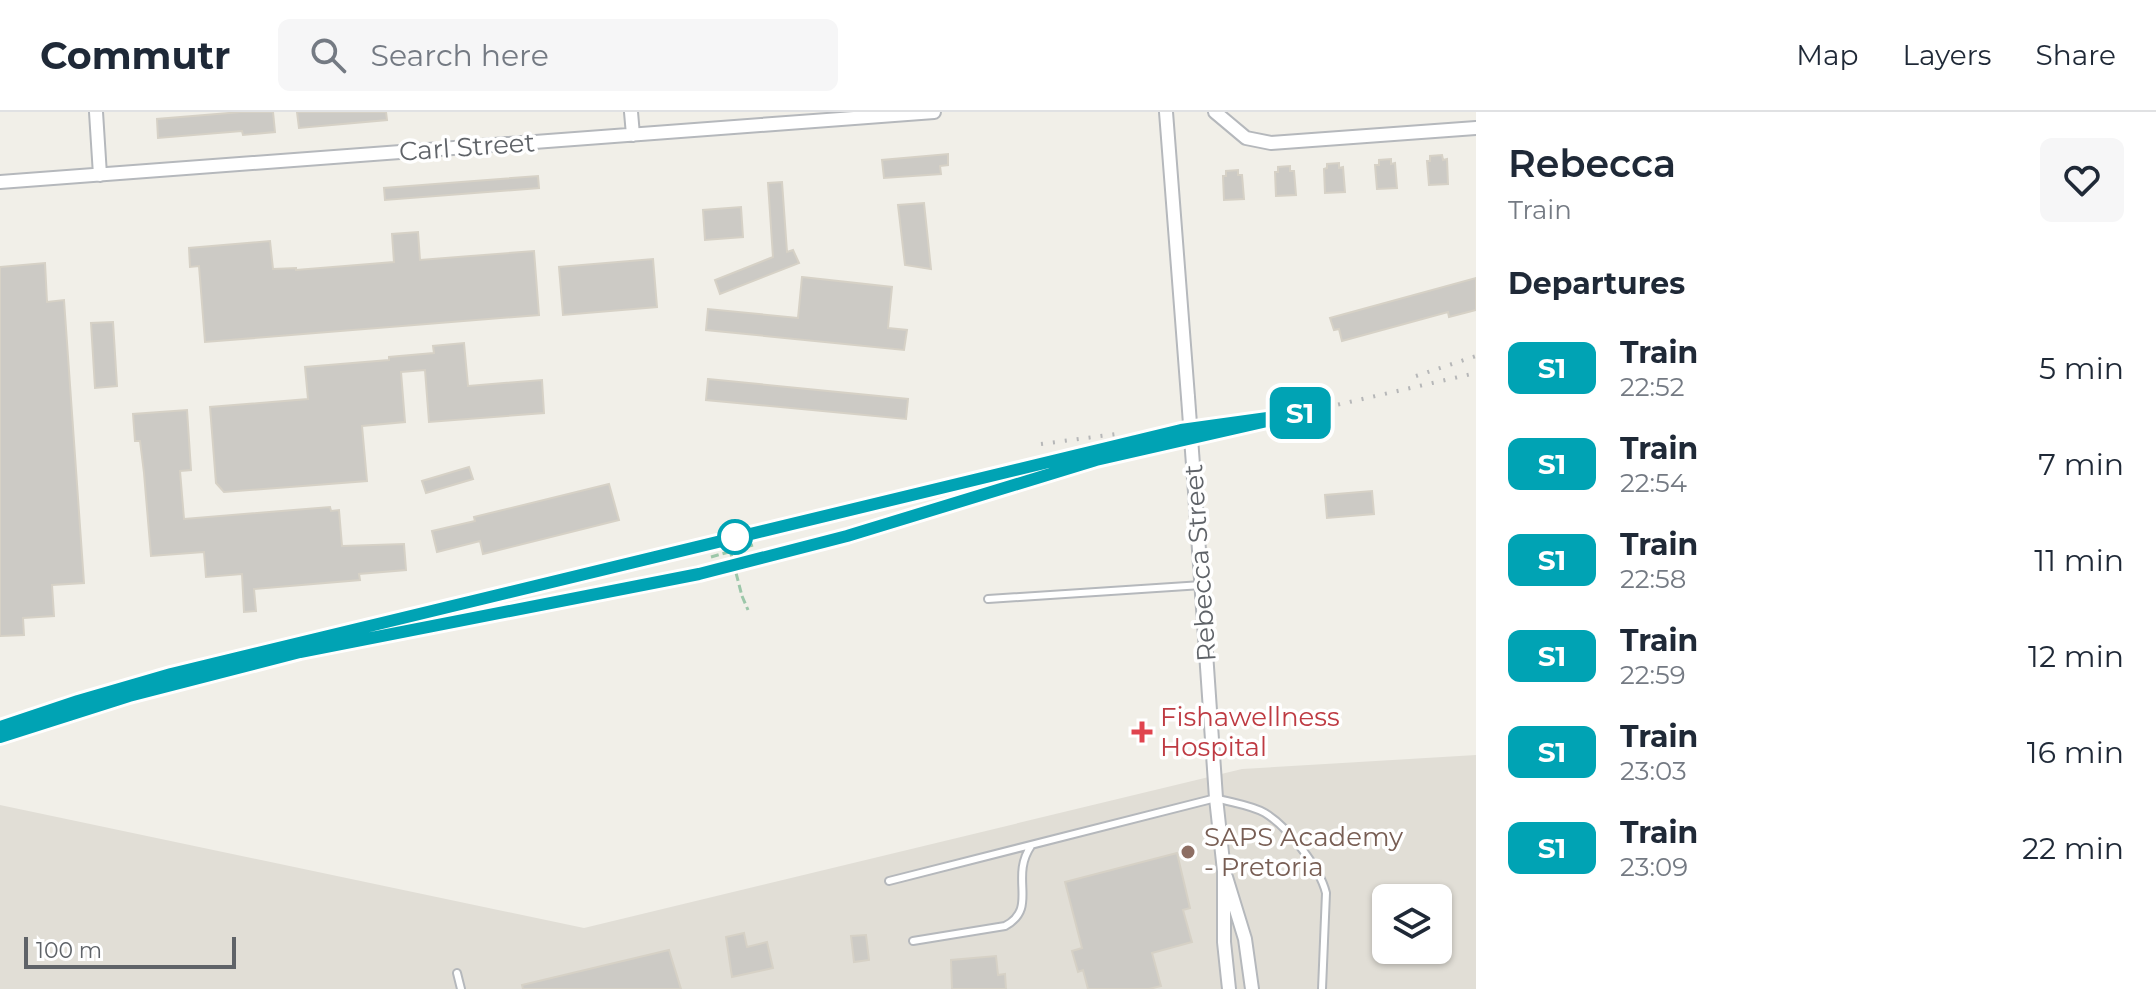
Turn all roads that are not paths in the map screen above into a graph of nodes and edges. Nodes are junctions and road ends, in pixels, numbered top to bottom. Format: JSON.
{"nodes":[{"id":1,"x":96,"y":112,"type":"edge"},
{"id":2,"x":631,"y":112,"type":"edge"},
{"id":3,"x":934,"y":112,"type":"edge"},
{"id":4,"x":1166,"y":112,"type":"edge"},
{"id":5,"x":1215,"y":112,"type":"edge"},
{"id":6,"x":1476,"y":128,"type":"edge"},
{"id":7,"x":633,"y":135,"type":"junction"},
{"id":8,"x":100,"y":175,"type":"junction"},
{"id":9,"x":0,"y":182,"type":"edge"},
{"id":10,"x":1202,"y":585,"type":"junction"},
{"id":11,"x":988,"y":599,"type":"dead end"},
{"id":12,"x":1216,"y":798,"type":"junction"},
{"id":13,"x":1031,"y":846,"type":"junction"},
{"id":14,"x":1224,"y":871,"type":"junction"},
{"id":15,"x":889,"y":881,"type":"dead end"},
{"id":16,"x":913,"y":941,"type":"dead end"},
{"id":17,"x":457,"y":973,"type":"dead end"},
{"id":18,"x":461,"y":989,"type":"edge"},
{"id":19,"x":1229,"y":989,"type":"edge"},
{"id":20,"x":1252,"y":989,"type":"edge"},
{"id":21,"x":1322,"y":989,"type":"edge"}],
"edges":[{"from":1,"to":8,"type":"street"},
{"from":2,"to":7,"type":"street"},
{"from":3,"to":7,"type":"street","name":"Carl Street"},
{"from":4,"to":10,"type":"street","name":"Rebecca Street","bridge":true},
{"from":5,"to":6,"type":"street"},
{"from":7,"to":8,"type":"street","name":"Carl Street"},
{"from":8,"to":9,"type":"street","name":"Carl Street"},
{"from":10,"to":11,"type":"lane"},
{"from":10,"to":12,"type":"street","name":"Rebecca Street"},
{"from":12,"to":13,"type":"lane"},
{"from":12,"to":14,"type":"street","name":"Rebecca Street"},
{"from":12,"to":21,"type":"lane"},
{"from":13,"to":15,"type":"lane"},
{"from":13,"to":16,"type":"lane"},
{"from":14,"to":19,"type":"street","name":"Rebecca Street"},
{"from":14,"to":20,"type":"street","name":"Rebecca Street"},
{"from":17,"to":18,"type":"lane"}]}
